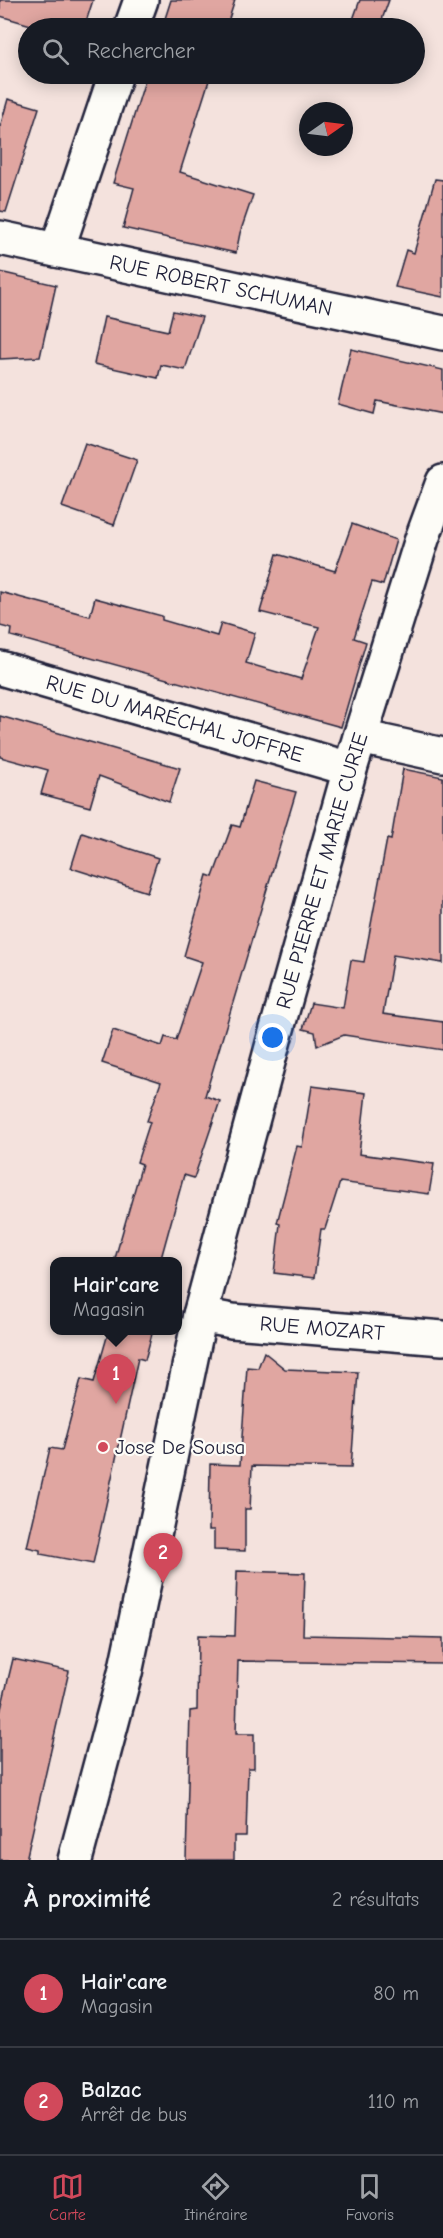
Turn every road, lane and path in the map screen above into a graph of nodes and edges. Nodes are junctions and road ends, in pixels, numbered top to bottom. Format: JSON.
{"nodes":[{"id":1,"x":141,"y":0,"type":"edge"},
{"id":2,"x":135,"y":18,"type":"edge"},
{"id":3,"x":113,"y":84,"type":"edge"},
{"id":4,"x":0,"y":238,"type":"edge"},
{"id":5,"x":57,"y":250,"type":"junction"},
{"id":6,"x":443,"y":333,"type":"edge"},
{"id":7,"x":443,"y":482,"type":"edge"},
{"id":8,"x":0,"y":668,"type":"edge"},
{"id":9,"x":360,"y":737,"type":"junction"},
{"id":10,"x":443,"y":755,"type":"edge"},
{"id":11,"x":350,"y":769,"type":"junction"},
{"id":12,"x":200,"y":1315,"type":"junction"},
{"id":13,"x":443,"y":1338,"type":"edge"},
{"id":14,"x":75,"y":1860,"type":"edge"}],
"edges":[{"from":1,"to":2,"type":"street"},
{"from":3,"to":5,"type":"street"},
{"from":4,"to":5,"type":"street","name":"RUE ROBERT SCHUMAN"},
{"from":5,"to":6,"type":"street","name":"RUE ROBERT SCHUMAN"},
{"from":7,"to":9,"type":"street","name":"RUE PIERRE ET MARIE CURIE"},
{"from":8,"to":11,"type":"street","name":"RUE DU MARÉCHAL JOFFRE"},
{"from":9,"to":10,"type":"street"},
{"from":9,"to":11,"type":"street","name":"RUE PIERRE ET MARIE CURIE"},
{"from":11,"to":12,"type":"street","name":"RUE PIERRE ET MARIE CURIE"},
{"from":12,"to":13,"type":"street","name":"RUE MOZART"},
{"from":12,"to":14,"type":"street","name":"RUE PIERRE ET MARIE CURIE"}]}
